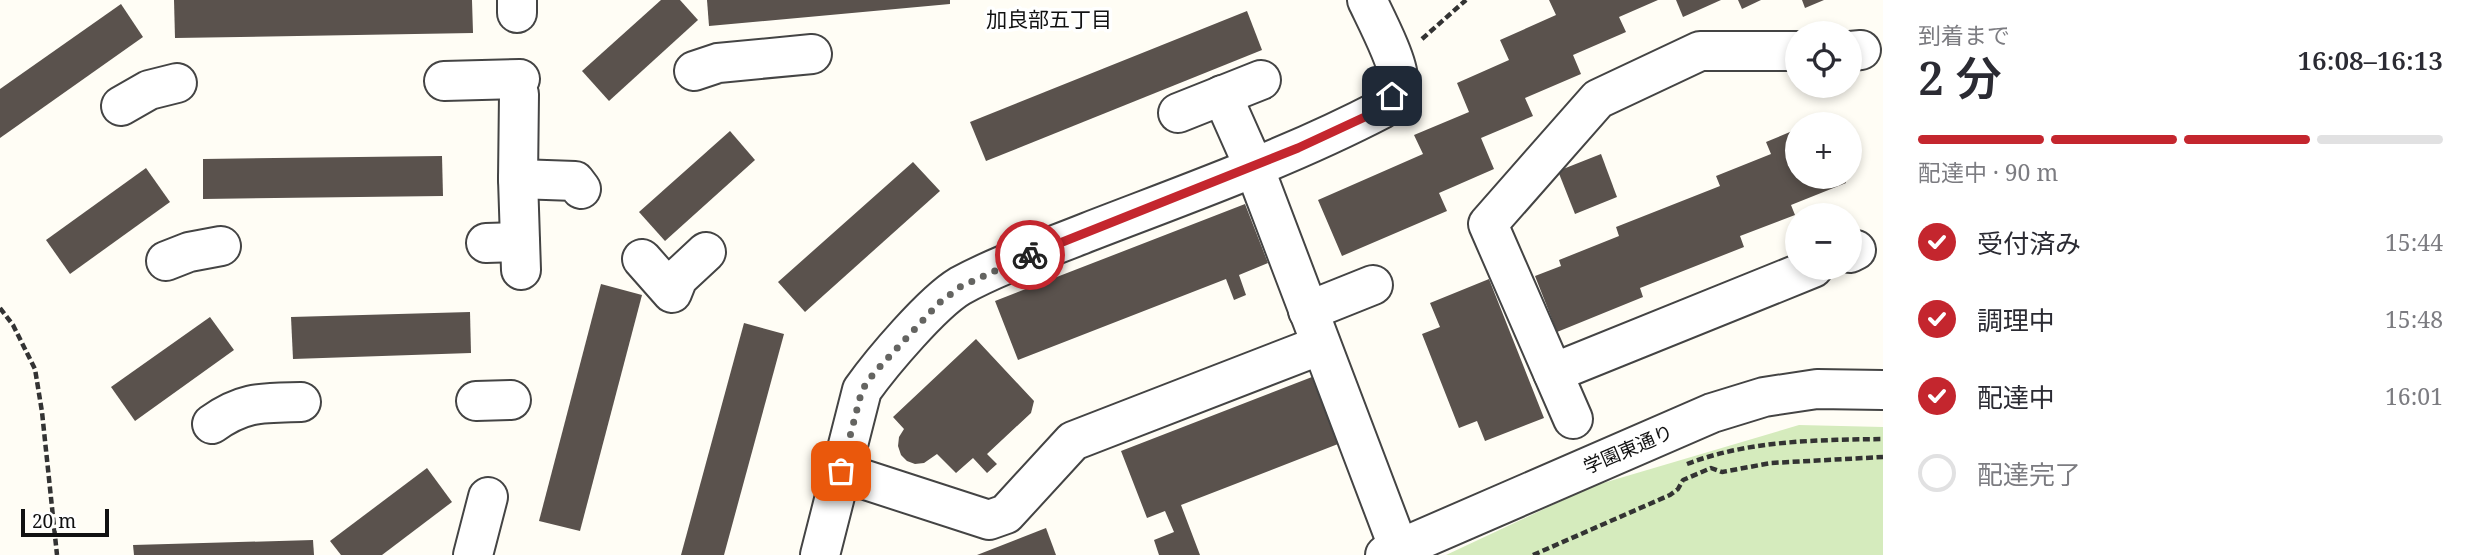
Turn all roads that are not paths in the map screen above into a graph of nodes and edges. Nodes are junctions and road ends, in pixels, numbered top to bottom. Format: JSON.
{"nodes":[{"id":1,"x":1367,"y":0,"type":"edge"},
{"id":2,"x":1785,"y":51,"type":"edge"},
{"id":3,"x":811,"y":54,"type":"dead end"},
{"id":4,"x":694,"y":71,"type":"dead end"},
{"id":5,"x":1261,"y":80,"type":"dead end"},
{"id":6,"x":444,"y":81,"type":"dead end"},
{"id":7,"x":177,"y":83,"type":"dead end"},
{"id":8,"x":1222,"y":95,"type":"junction"},
{"id":9,"x":121,"y":106,"type":"dead end"},
{"id":10,"x":1178,"y":113,"type":"dead end"},
{"id":11,"x":1254,"y":167,"type":"junction"},
{"id":12,"x":518,"y":179,"type":"junction"},
{"id":13,"x":582,"y":179,"type":"dead end"},
{"id":14,"x":220,"y":246,"type":"dead end"},
{"id":15,"x":509,"y":252,"type":"dead end"},
{"id":16,"x":706,"y":252,"type":"dead end"},
{"id":17,"x":642,"y":259,"type":"dead end"},
{"id":18,"x":166,"y":261,"type":"dead end"},
{"id":19,"x":1785,"y":279,"type":"edge"},
{"id":20,"x":1373,"y":285,"type":"dead end"},
{"id":21,"x":1314,"y":328,"type":"junction"},
{"id":22,"x":1553,"y":373,"type":"junction"},
{"id":23,"x":1883,"y":390,"type":"edge"},
{"id":24,"x":301,"y":402,"type":"dead end"},
{"id":25,"x":1573,"y":419,"type":"dead end"},
{"id":26,"x":212,"y":424,"type":"dead end"},
{"id":27,"x":841,"y":471,"type":"junction"},
{"id":28,"x":488,"y":497,"type":"dead end"},
{"id":29,"x":1392,"y":552,"type":"edge"},
{"id":30,"x":473,"y":555,"type":"edge"},
{"id":31,"x":820,"y":555,"type":"edge"}],
"edges":[{"from":1,"to":11,"type":"street"},
{"from":2,"to":22,"type":"street"},
{"from":3,"to":4,"type":"street"},
{"from":5,"to":8,"type":"street"},
{"from":6,"to":12,"type":"street"},
{"from":7,"to":9,"type":"street"},
{"from":8,"to":10,"type":"street"},
{"from":8,"to":11,"type":"street"},
{"from":11,"to":21,"type":"street"},
{"from":11,"to":27,"type":"street"},
{"from":12,"to":13,"type":"street"},
{"from":12,"to":15,"type":"street"},
{"from":14,"to":18,"type":"street"},
{"from":16,"to":17,"type":"street"},
{"from":19,"to":22,"type":"street"},
{"from":20,"to":21,"type":"street"},
{"from":21,"to":27,"type":"street"},
{"from":21,"to":29,"type":"street"},
{"from":22,"to":25,"type":"street"},
{"from":23,"to":29,"type":"street","name":"学園東通り"},
{"from":24,"to":26,"type":"street"},
{"from":27,"to":31,"type":"street"},
{"from":28,"to":30,"type":"street"}]}
